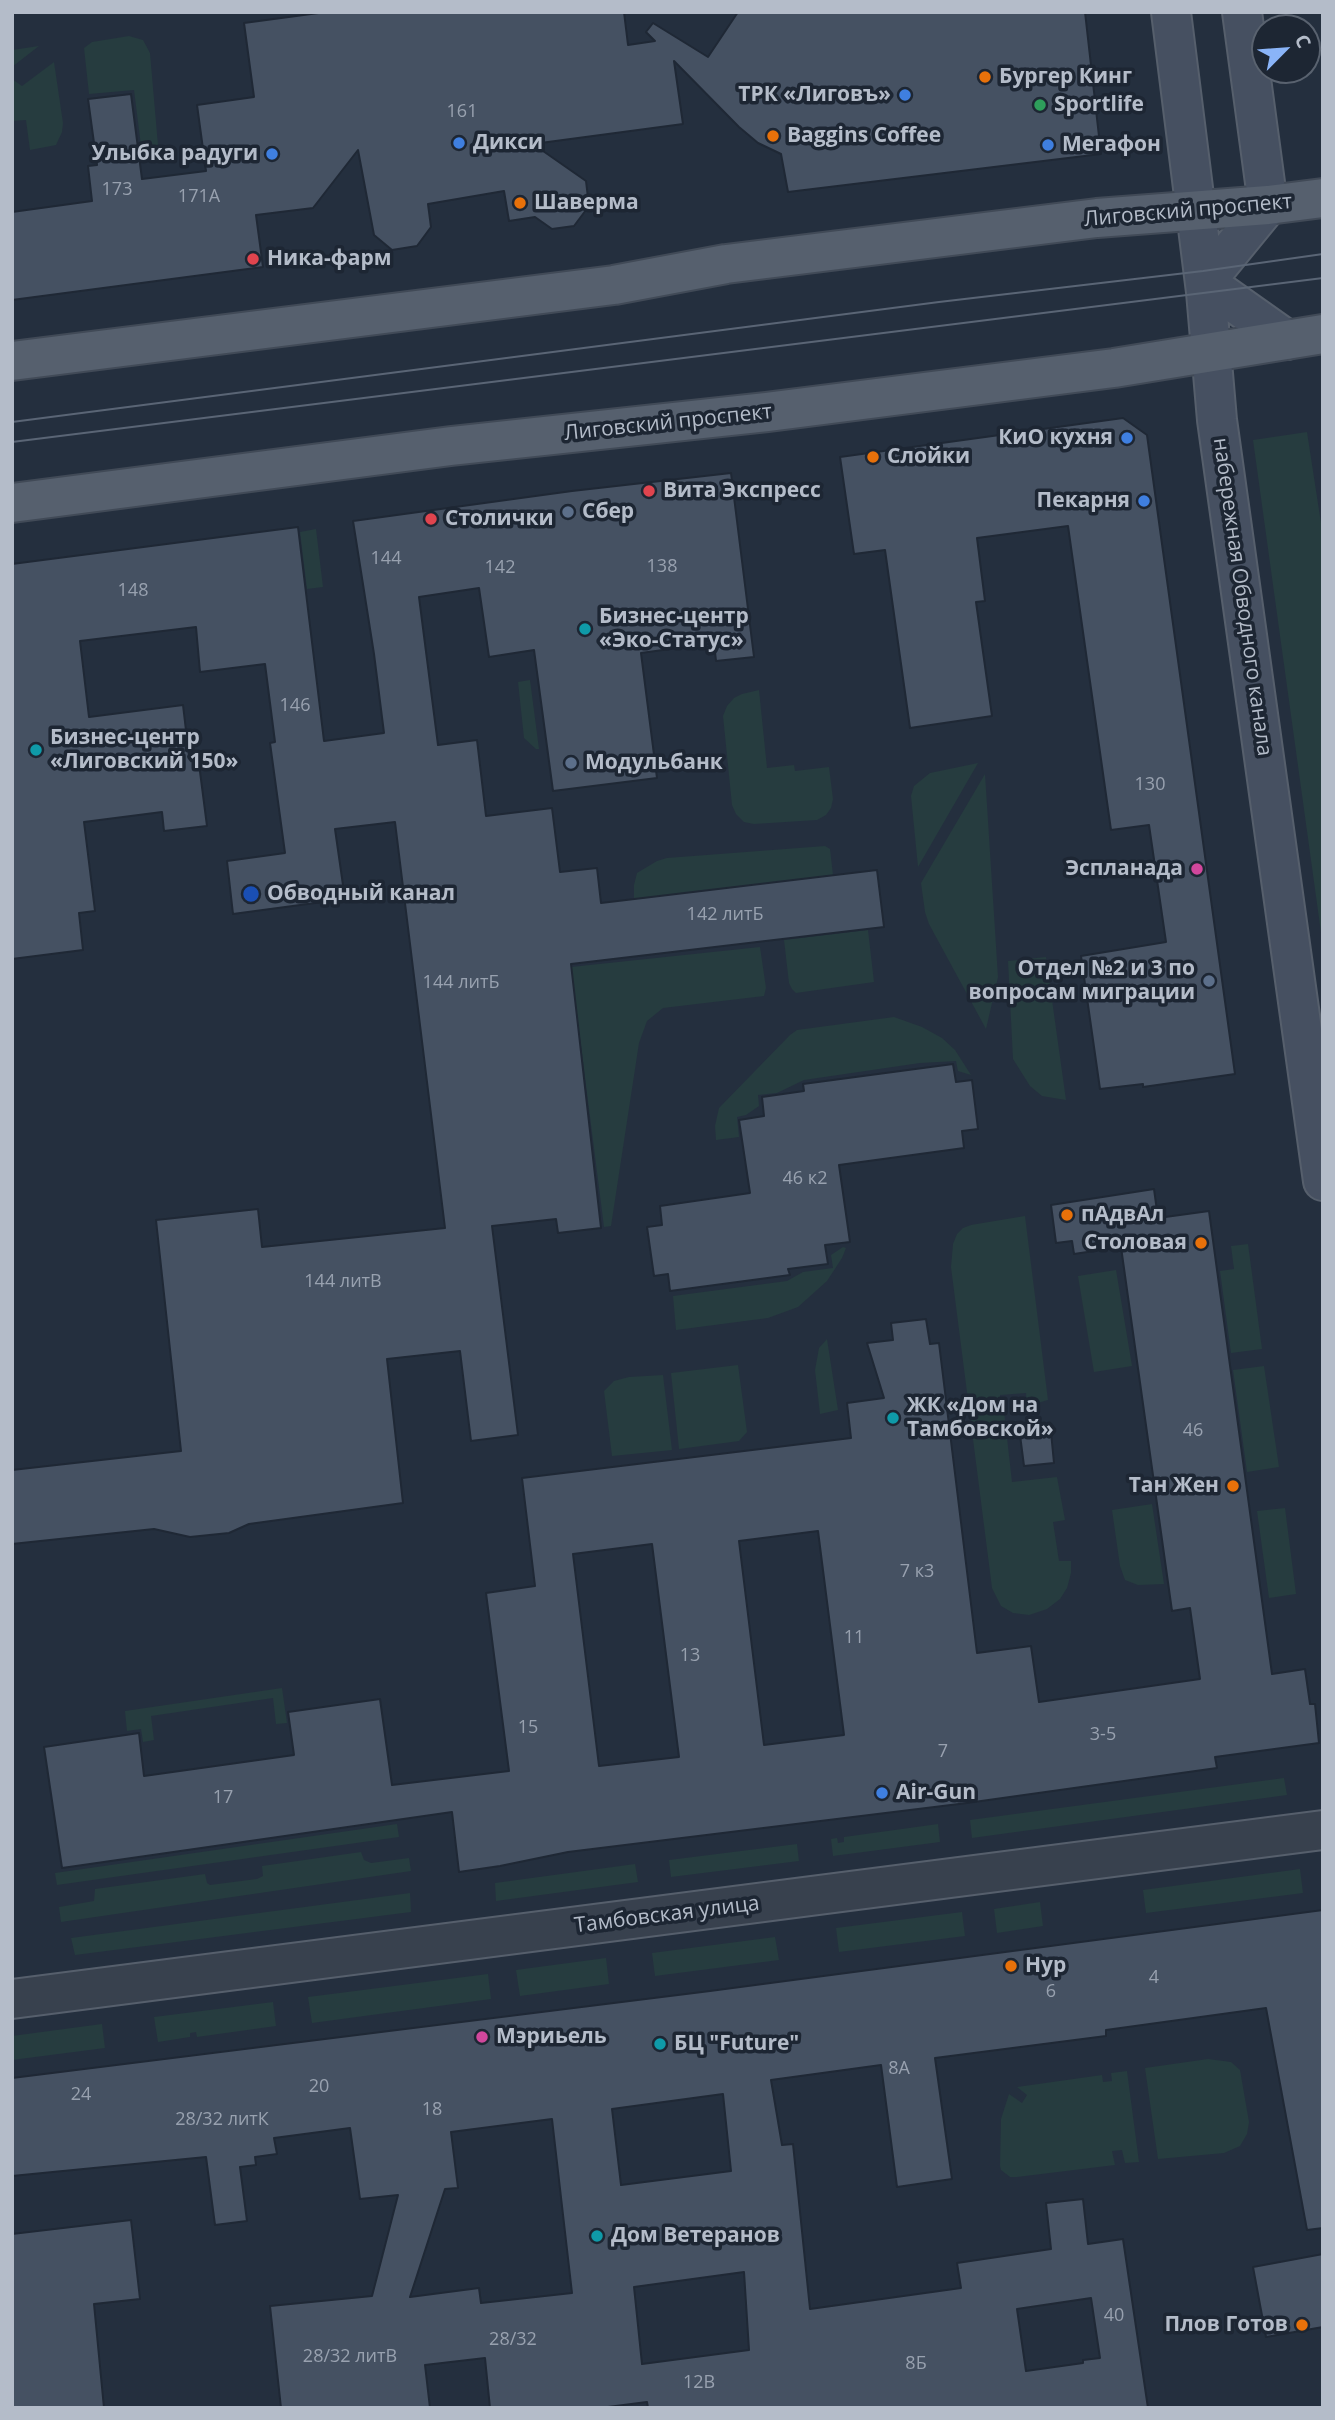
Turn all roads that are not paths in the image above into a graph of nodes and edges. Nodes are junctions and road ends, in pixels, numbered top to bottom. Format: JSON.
{"nodes":[{"id":1,"x":1171,"y":12,"type":"edge"},
{"id":2,"x":1242,"y":12,"type":"edge"},
{"id":3,"x":1323,"y":198,"type":"edge"},
{"id":4,"x":1268,"y":205,"type":"junction"},
{"id":5,"x":1196,"y":210,"type":"junction"},
{"id":6,"x":1205,"y":282,"type":"junction"},
{"id":7,"x":1305,"y":337,"type":"edge"},
{"id":8,"x":1212,"y":352,"type":"junction"},
{"id":9,"x":12,"y":361,"type":"edge"},
{"id":10,"x":12,"y":503,"type":"edge"},
{"id":11,"x":1323,"y":1181,"type":"edge"},
{"id":12,"x":1323,"y":1830,"type":"edge"},
{"id":13,"x":12,"y":1999,"type":"edge"}],
"edges":[{"from":1,"to":5,"type":"main road","name":"набережная Обводного канала"},
{"from":2,"to":4,"type":"main road"},
{"from":3,"to":4,"type":"main road","name":"Лиговский проспект"},
{"from":4,"to":5,"type":"main road","name":"Лиговский проспект"},
{"from":4,"to":6,"type":"main road"},
{"from":5,"to":6,"type":"main road","name":"набережная Обводного канала"},
{"from":5,"to":9,"type":"main road","name":"Лиговский проспект"},
{"from":6,"to":7,"type":"main road"},
{"from":6,"to":8,"type":"main road","name":"набережная Обводного канала"},
{"from":7,"to":8,"type":"main road","name":"Лиговский проспект"},
{"from":8,"to":10,"type":"main road","name":"Лиговский проспект"},
{"from":8,"to":11,"type":"main road","name":"набережная Обводного канала"},
{"from":12,"to":13,"type":"street","name":"Тамбовская улица"}]}
